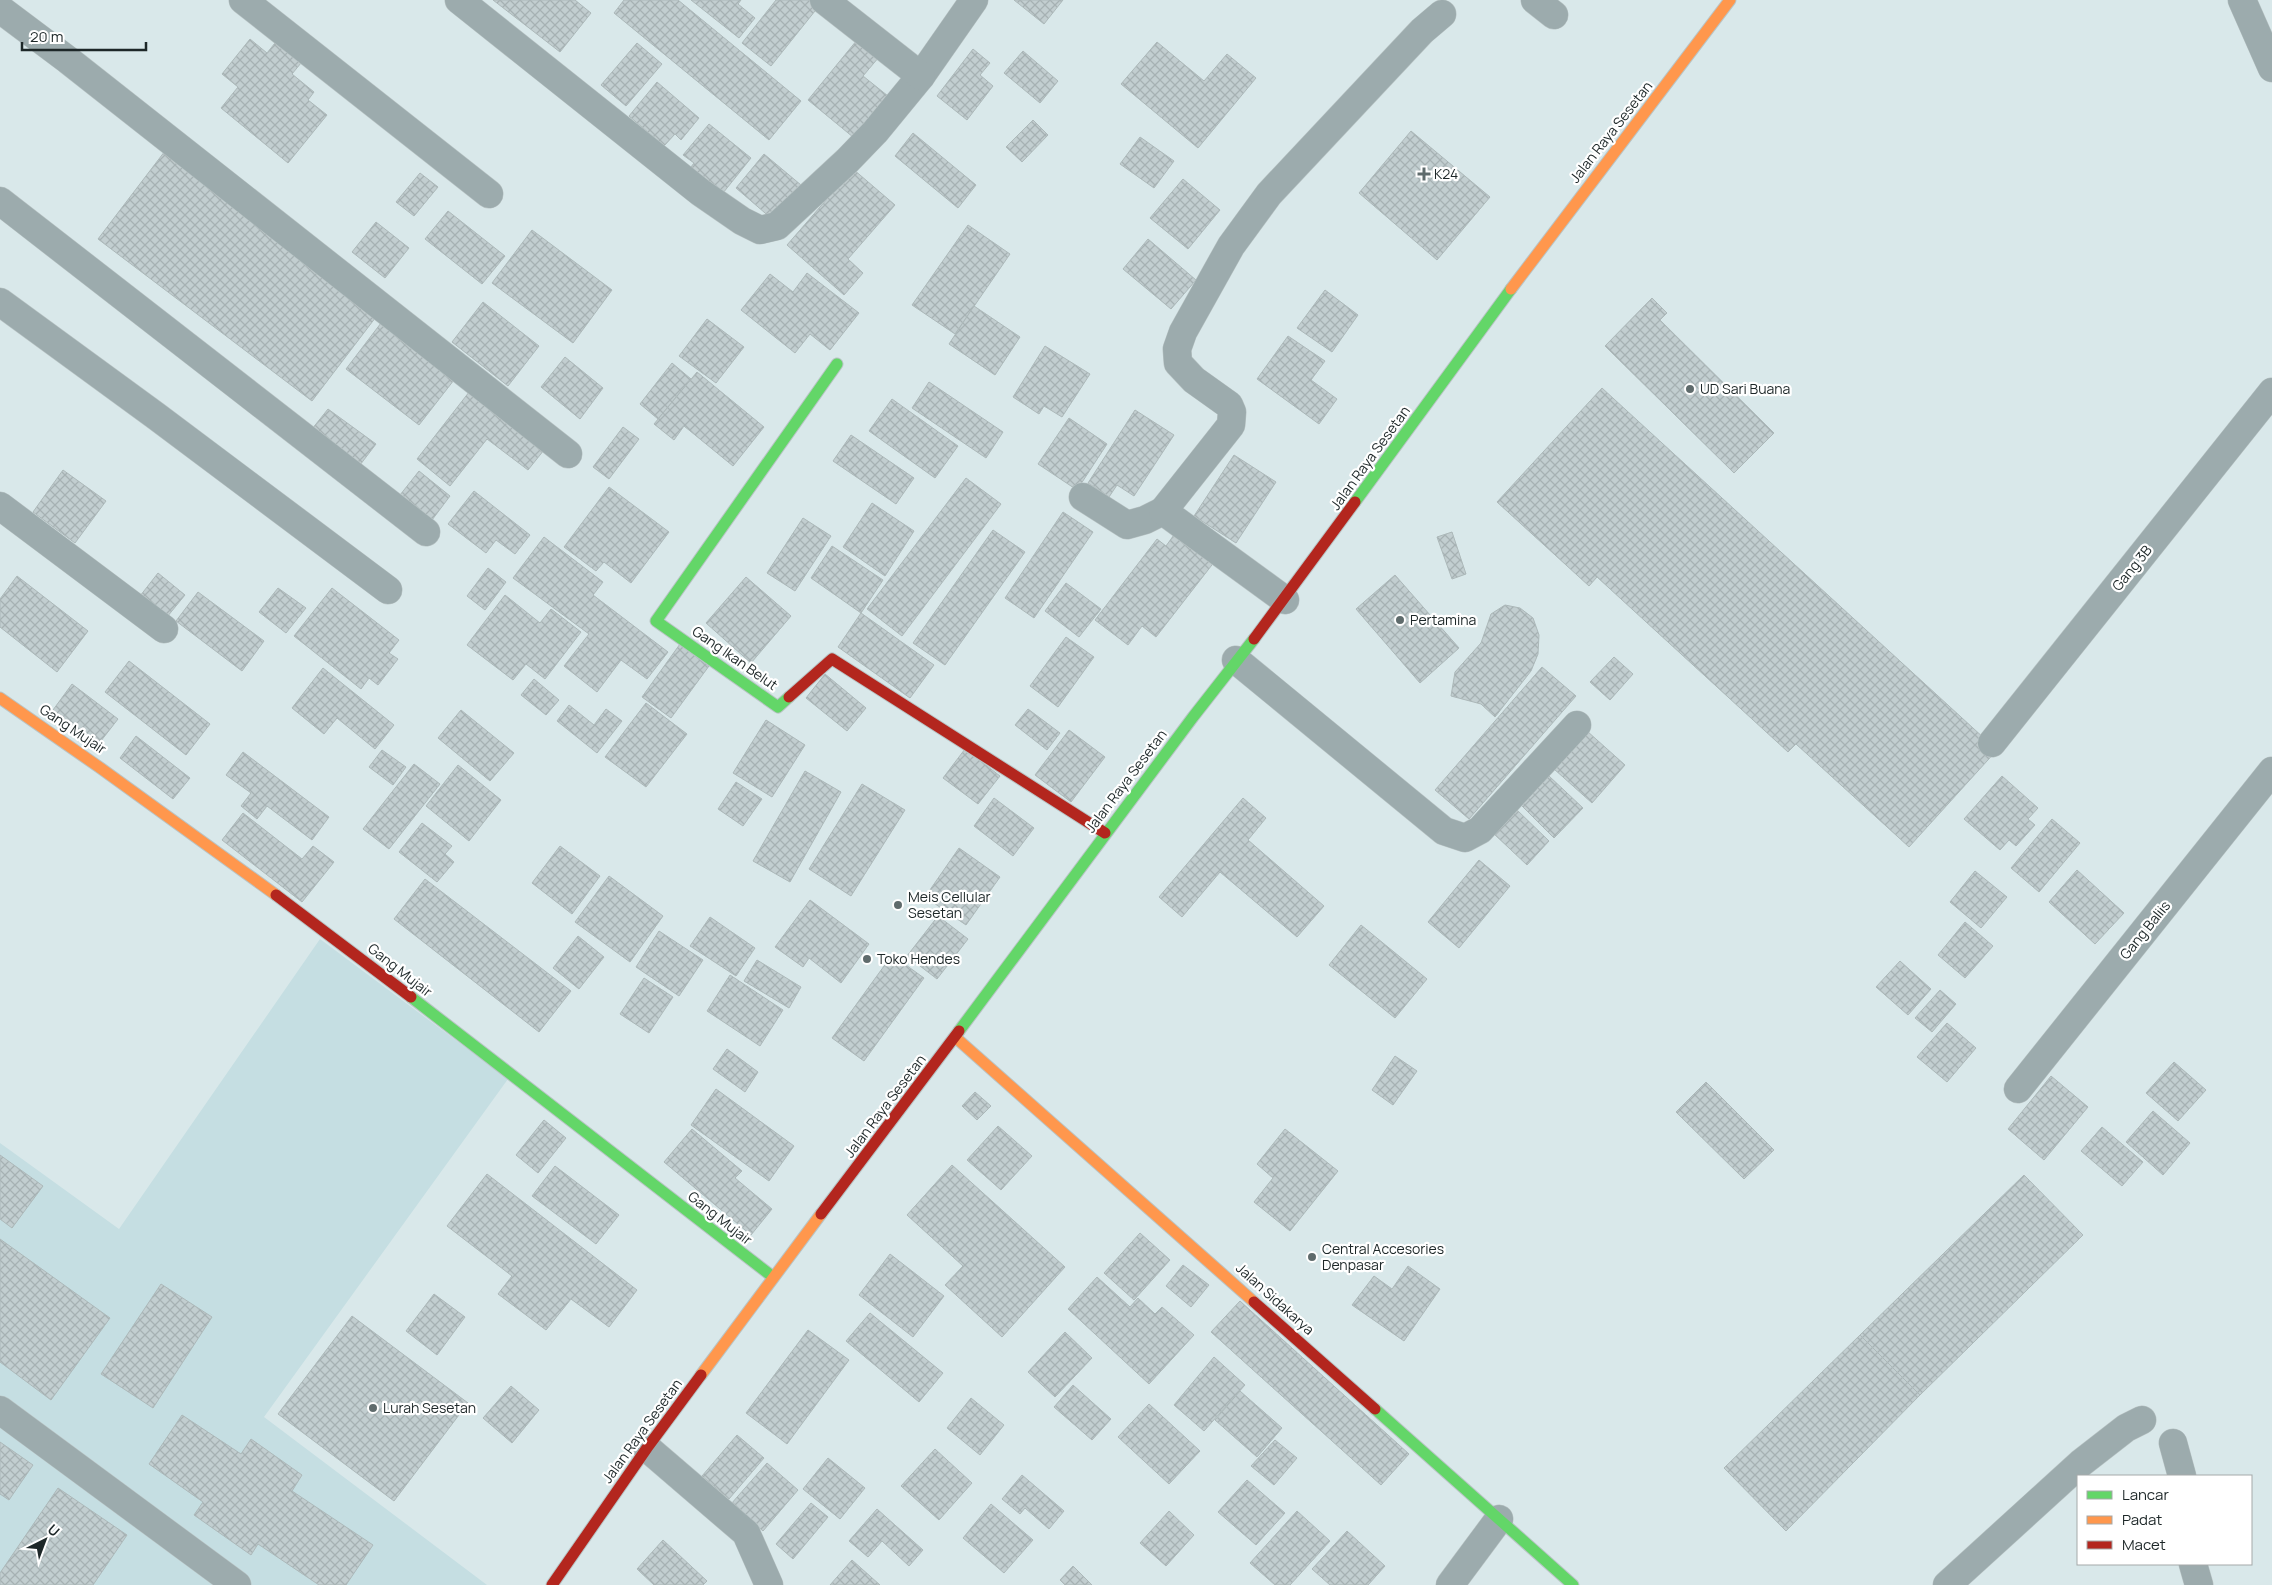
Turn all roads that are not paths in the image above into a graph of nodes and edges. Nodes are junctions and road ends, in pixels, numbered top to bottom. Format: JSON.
{"nodes":[{"id":1,"x":243,"y":0,"type":"edge"},
{"id":2,"x":459,"y":0,"type":"edge"},
{"id":3,"x":824,"y":0,"type":"edge"},
{"id":4,"x":974,"y":0,"type":"edge"},
{"id":5,"x":1730,"y":0,"type":"edge"},
{"id":6,"x":2242,"y":0,"type":"edge"},
{"id":7,"x":0,"y":9,"type":"edge"},
{"id":8,"x":1442,"y":14,"type":"dead end"},
{"id":9,"x":2272,"y":68,"type":"edge"},
{"id":10,"x":920,"y":76,"type":"junction"},
{"id":11,"x":489,"y":194,"type":"dead end"},
{"id":12,"x":0,"y":201,"type":"edge"},
{"id":13,"x":0,"y":302,"type":"edge"},
{"id":14,"x":837,"y":364,"type":"dead end"},
{"id":15,"x":2272,"y":392,"type":"edge"},
{"id":16,"x":568,"y":454,"type":"dead end"},
{"id":17,"x":1083,"y":497,"type":"dead end"},
{"id":18,"x":0,"y":506,"type":"edge"},
{"id":19,"x":1163,"y":511,"type":"junction"},
{"id":20,"x":426,"y":532,"type":"dead end"},
{"id":21,"x":388,"y":590,"type":"dead end"},
{"id":22,"x":1285,"y":600,"type":"junction"},
{"id":23,"x":164,"y":629,"type":"dead end"},
{"id":24,"x":1236,"y":660,"type":"junction"},
{"id":25,"x":0,"y":698,"type":"edge"},
{"id":26,"x":1577,"y":725,"type":"dead end"},
{"id":27,"x":1992,"y":743,"type":"dead end"},
{"id":28,"x":2272,"y":771,"type":"edge"},
{"id":29,"x":1106,"y":833,"type":"junction"},
{"id":30,"x":956,"y":1037,"type":"junction"},
{"id":31,"x":2018,"y":1089,"type":"dead end"},
{"id":32,"x":773,"y":1277,"type":"junction"},
{"id":33,"x":0,"y":1410,"type":"edge"},
{"id":34,"x":2142,"y":1420,"type":"dead end"},
{"id":35,"x":2173,"y":1443,"type":"dead end"},
{"id":36,"x":647,"y":1448,"type":"junction"},
{"id":37,"x":2182,"y":1475,"type":"edge"},
{"id":38,"x":1498,"y":1519,"type":"junction"},
{"id":39,"x":2193,"y":1565,"type":"edge"},
{"id":40,"x":237,"y":1585,"type":"edge"},
{"id":41,"x":552,"y":1585,"type":"edge"},
{"id":42,"x":769,"y":1585,"type":"edge"},
{"id":43,"x":1450,"y":1585,"type":"edge"},
{"id":44,"x":1573,"y":1585,"type":"edge"},
{"id":45,"x":1947,"y":1585,"type":"edge"},
{"id":46,"x":2199,"y":1585,"type":"edge"}],
"edges":[{"from":1,"to":11,"type":"street"},
{"from":2,"to":10,"type":"street"},
{"from":3,"to":10,"type":"street"},
{"from":4,"to":10,"type":"street"},
{"from":5,"to":22,"type":"street","name":"Jalan Raya Sesetan"},
{"from":6,"to":9,"type":"street"},
{"from":7,"to":16,"type":"street"},
{"from":8,"to":19,"type":"street"},
{"from":12,"to":20,"type":"street"},
{"from":13,"to":21,"type":"street"},
{"from":14,"to":29,"type":"street","name":"Gang Ikan Belut"},
{"from":15,"to":27,"type":"street","name":"Gang 3B"},
{"from":17,"to":19,"type":"street"},
{"from":18,"to":23,"type":"street"},
{"from":19,"to":22,"type":"street"},
{"from":22,"to":24,"type":"street","name":"Jalan Raya Sesetan"},
{"from":24,"to":26,"type":"street"},
{"from":24,"to":29,"type":"street","name":"Jalan Raya Sesetan"},
{"from":25,"to":32,"type":"street","name":"Gang Mujair"},
{"from":28,"to":31,"type":"street","name":"Gang Baliis"},
{"from":29,"to":30,"type":"street","name":"Jalan Raya Sesetan"},
{"from":30,"to":32,"type":"street","name":"Jalan Raya Sesetan"},
{"from":30,"to":38,"type":"street","name":"Jalan Sidakarya"},
{"from":32,"to":36,"type":"street","name":"Jalan Raya Sesetan"},
{"from":33,"to":40,"type":"street"},
{"from":34,"to":45,"type":"street"},
{"from":35,"to":37,"type":"street"},
{"from":36,"to":41,"type":"street","name":"Jalan Raya Sesetan"},
{"from":36,"to":42,"type":"street"},
{"from":38,"to":43,"type":"street"},
{"from":38,"to":44,"type":"street","name":"Jalan Sidakarya"},
{"from":39,"to":46,"type":"street"}]}
